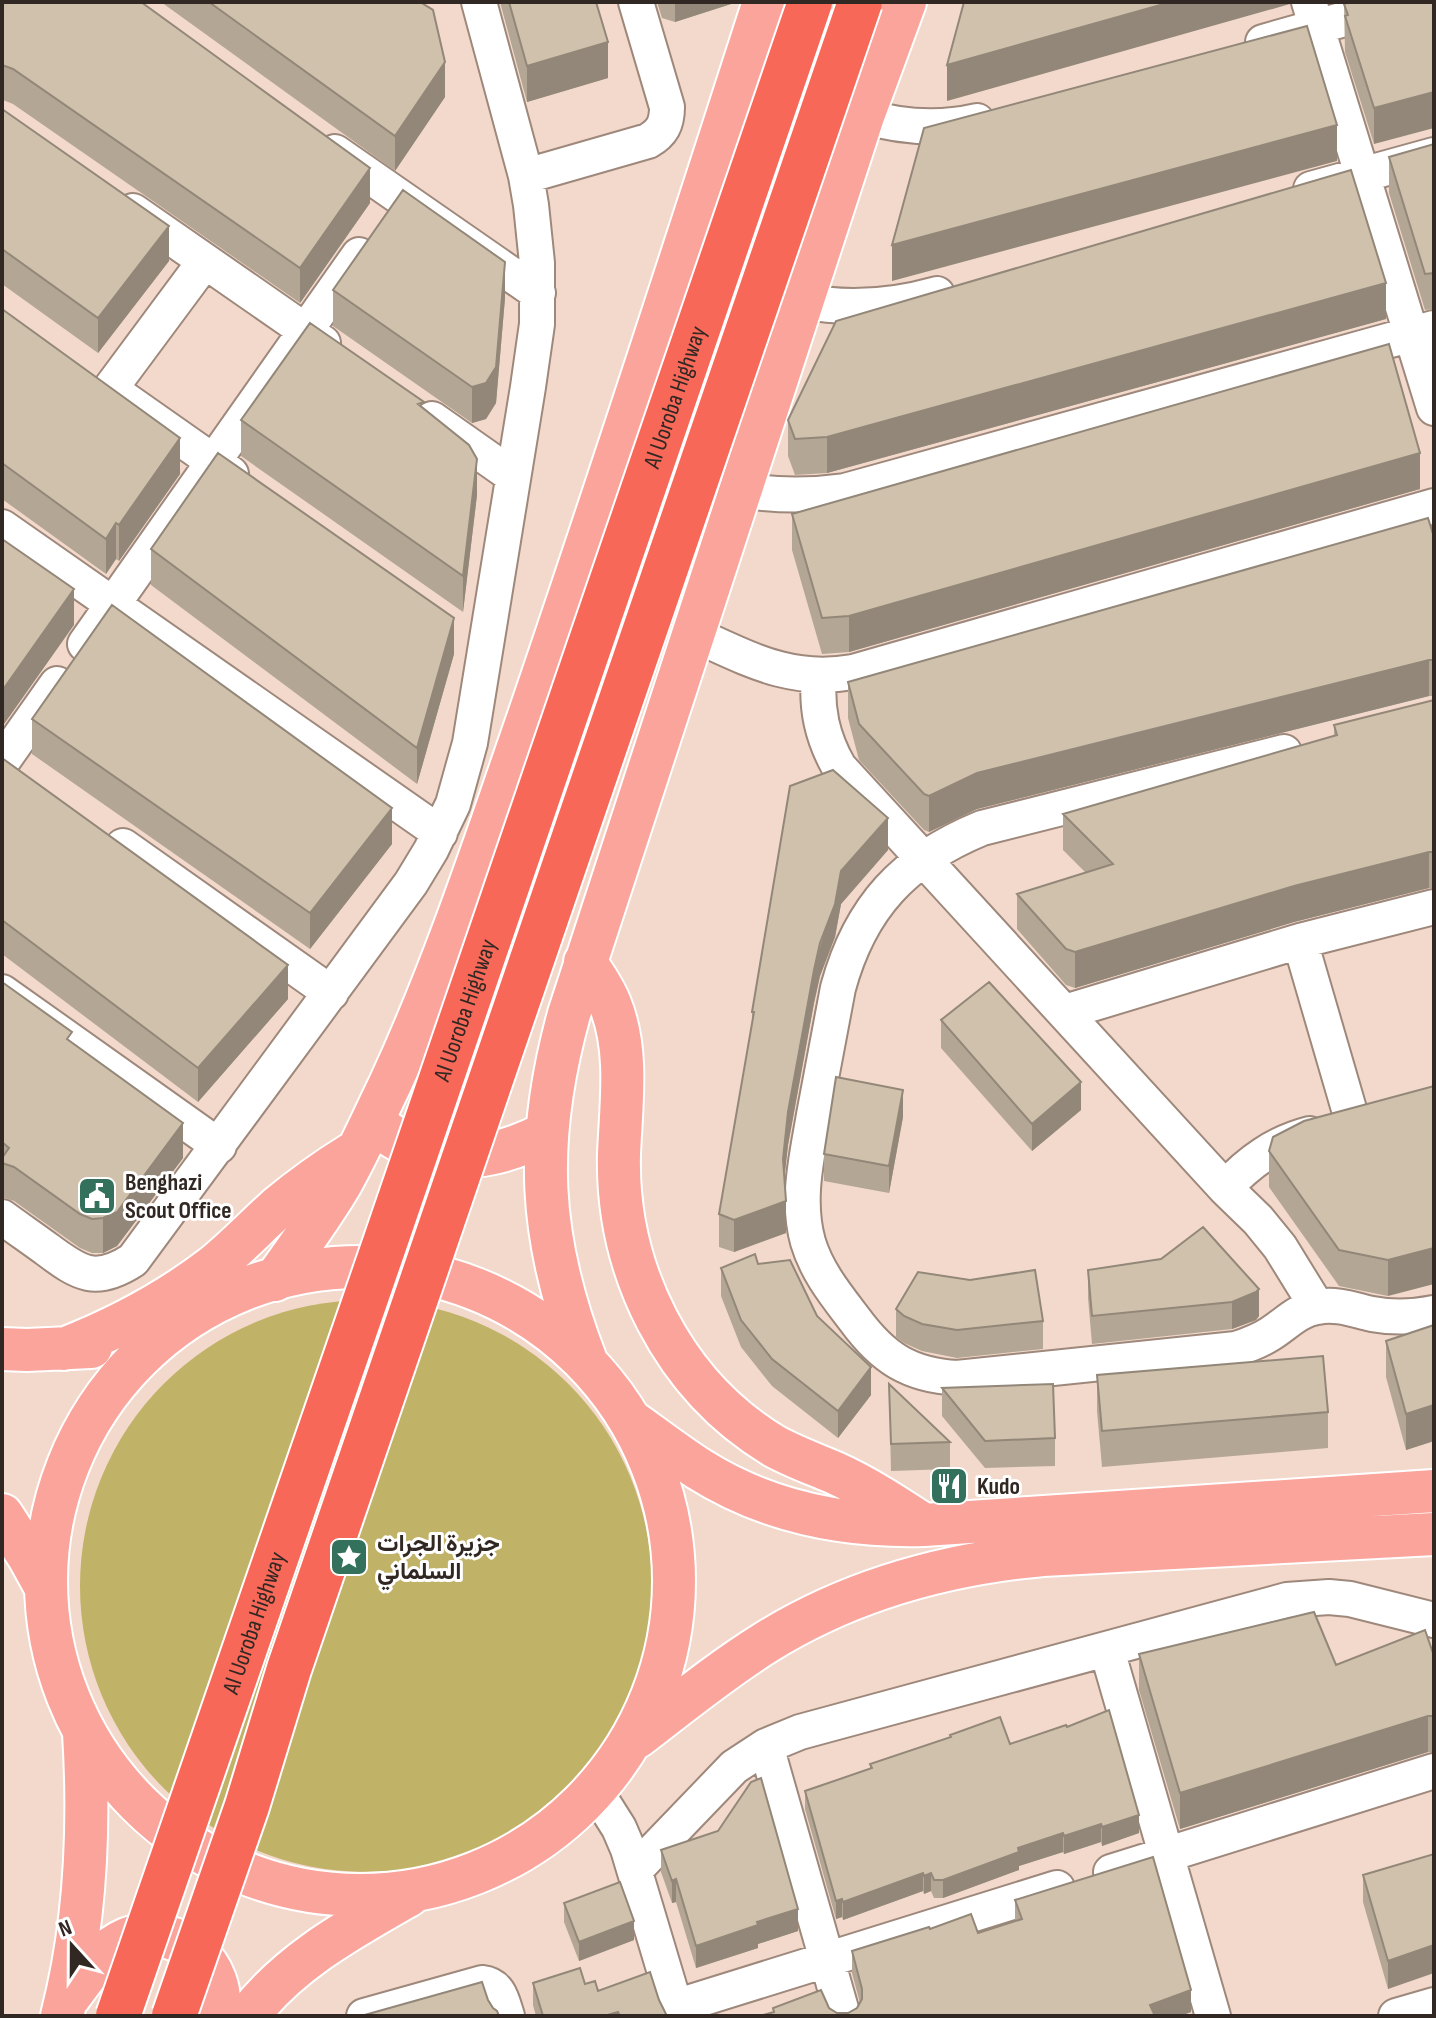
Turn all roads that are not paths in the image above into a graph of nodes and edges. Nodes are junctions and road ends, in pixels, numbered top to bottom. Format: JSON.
{"nodes":[{"id":1,"x":479,"y":2,"type":"edge"},
{"id":2,"x":636,"y":2,"type":"edge"},
{"id":3,"x":764,"y":2,"type":"edge"},
{"id":4,"x":810,"y":2,"type":"edge"},
{"id":5,"x":860,"y":2,"type":"edge"},
{"id":6,"x":905,"y":2,"type":"edge"},
{"id":7,"x":1405,"y":2,"type":"edge"},
{"id":8,"x":1313,"y":14,"type":"edge"},
{"id":9,"x":1227,"y":52,"type":"edge"},
{"id":10,"x":1002,"y":114,"type":"edge"},
{"id":11,"x":863,"y":116,"type":"junction"},
{"id":12,"x":308,"y":132,"type":"edge"},
{"id":13,"x":1434,"y":155,"type":"edge"},
{"id":14,"x":1362,"y":175,"type":"junction"},
{"id":15,"x":526,"y":176,"type":"junction"},
{"id":16,"x":104,"y":191,"type":"edge"},
{"id":17,"x":1286,"y":196,"type":"edge"},
{"id":18,"x":384,"y":218,"type":"junction"},
{"id":19,"x":205,"y":261,"type":"junction"},
{"id":20,"x":968,"y":286,"type":"edge"},
{"id":21,"x":538,"y":293,"type":"junction"},
{"id":22,"x":802,"y":301,"type":"junction"},
{"id":23,"x":306,"y":331,"type":"junction"},
{"id":24,"x":1423,"y":332,"type":"edge"},
{"id":25,"x":345,"y":358,"type":"edge"},
{"id":26,"x":410,"y":404,"type":"edge"},
{"id":27,"x":1434,"y":408,"type":"edge"},
{"id":28,"x":214,"y":462,"type":"junction"},
{"id":29,"x":513,"y":476,"type":"junction"},
{"id":30,"x":252,"y":489,"type":"edge"},
{"id":31,"x":740,"y":490,"type":"junction"},
{"id":32,"x":1434,"y":506,"type":"edge"},
{"id":33,"x":2,"y":527,"type":"edge"},
{"id":34,"x":113,"y":604,"type":"junction"},
{"id":35,"x":693,"y":634,"type":"junction"},
{"id":36,"x":819,"y":675,"type":"junction"},
{"id":37,"x":1313,"y":745,"type":"edge"},
{"id":38,"x":8,"y":766,"type":"edge"},
{"id":39,"x":103,"y":832,"type":"edge"},
{"id":40,"x":440,"y":833,"type":"junction"},
{"id":41,"x":922,"y":858,"type":"junction"},
{"id":42,"x":1434,"y":907,"type":"edge"},
{"id":43,"x":1300,"y":941,"type":"junction"},
{"id":44,"x":585,"y":962,"type":"junction"},
{"id":45,"x":2,"y":992,"type":"edge"},
{"id":46,"x":331,"y":993,"type":"junction"},
{"id":47,"x":1065,"y":1012,"type":"junction"},
{"id":48,"x":546,"y":1133,"type":"junction"},
{"id":49,"x":366,"y":1135,"type":"junction"},
{"id":50,"x":219,"y":1146,"type":"junction"},
{"id":51,"x":1225,"y":1188,"type":"junction"},
{"id":52,"x":2,"y":1217,"type":"edge"},
{"id":53,"x":275,"y":1280,"type":"junction"},
{"id":54,"x":1317,"y":1307,"type":"junction"},
{"id":55,"x":1434,"y":1313,"type":"edge"},
{"id":56,"x":174,"y":1329,"type":"junction"},
{"id":57,"x":2,"y":1349,"type":"edge"},
{"id":58,"x":64,"y":1349,"type":"junction"},
{"id":59,"x":586,"y":1362,"type":"junction"},
{"id":60,"x":632,"y":1421,"type":"junction"},
{"id":61,"x":1434,"y":1491,"type":"edge"},
{"id":62,"x":2,"y":1515,"type":"edge"},
{"id":63,"x":924,"y":1525,"type":"junction"},
{"id":64,"x":1434,"y":1534,"type":"edge"},
{"id":65,"x":46,"y":1588,"type":"junction"},
{"id":66,"x":1434,"y":1620,"type":"edge"},
{"id":67,"x":1107,"y":1650,"type":"junction"},
{"id":68,"x":84,"y":1731,"type":"junction"},
{"id":69,"x":630,"y":1743,"type":"junction"},
{"id":70,"x":766,"y":1746,"type":"junction"},
{"id":71,"x":1434,"y":1771,"type":"edge"},
{"id":72,"x":595,"y":1790,"type":"junction"},
{"id":73,"x":1166,"y":1854,"type":"junction"},
{"id":74,"x":635,"y":1870,"type":"junction"},
{"id":75,"x":420,"y":1889,"type":"junction"},
{"id":76,"x":828,"y":1960,"type":"junction"},
{"id":77,"x":1434,"y":2005,"type":"edge"},
{"id":78,"x":64,"y":2008,"type":"edge"},
{"id":79,"x":676,"y":2011,"type":"edge"},
{"id":80,"x":118,"y":2016,"type":"edge"},
{"id":81,"x":174,"y":2016,"type":"edge"},
{"id":82,"x":217,"y":2016,"type":"edge"},
{"id":83,"x":248,"y":2016,"type":"edge"},
{"id":84,"x":364,"y":2016,"type":"edge"},
{"id":85,"x":507,"y":2016,"type":"edge"},
{"id":86,"x":843,"y":2016,"type":"edge"},
{"id":87,"x":1213,"y":2016,"type":"edge"},
{"id":88,"x":1396,"y":2016,"type":"edge"}],
"edges":[{"from":1,"to":15,"type":"street"},
{"from":2,"to":15,"type":"street"},
{"from":3,"to":49,"type":"main road","name":"Al Uoroba Highway"},
{"from":4,"to":80,"type":"highway","name":"Al Uoroba Highway","bridge":true},
{"from":5,"to":81,"type":"highway","name":"Al Uoroba Highway","bridge":true},
{"from":6,"to":11,"type":"main road"},
{"from":7,"to":8,"type":"street"},
{"from":8,"to":9,"type":"street"},
{"from":8,"to":14,"type":"street"},
{"from":10,"to":11,"type":"street"},
{"from":11,"to":22,"type":"main road"},
{"from":12,"to":18,"type":"street"},
{"from":13,"to":14,"type":"street"},
{"from":14,"to":17,"type":"street"},
{"from":14,"to":24,"type":"street"},
{"from":15,"to":21,"type":"street"},
{"from":16,"to":19,"type":"street"},
{"from":18,"to":21,"type":"street"},
{"from":18,"to":23,"type":"street"},
{"from":19,"to":23,"type":"street"},
{"from":19,"to":28,"type":"street"},
{"from":20,"to":22,"type":"street"},
{"from":21,"to":29,"type":"street"},
{"from":22,"to":31,"type":"main road"},
{"from":23,"to":25,"type":"street"},
{"from":23,"to":28,"type":"street"},
{"from":24,"to":27,"type":"street"},
{"from":24,"to":31,"type":"street"},
{"from":26,"to":29,"type":"street"},
{"from":28,"to":30,"type":"street"},
{"from":28,"to":34,"type":"street"},
{"from":29,"to":40,"type":"street"},
{"from":31,"to":35,"type":"main road"},
{"from":32,"to":36,"type":"street"},
{"from":33,"to":34,"type":"street"},
{"from":34,"to":38,"type":"street"},
{"from":34,"to":40,"type":"street"},
{"from":35,"to":36,"type":"street"},
{"from":35,"to":44,"type":"main road"},
{"from":36,"to":41,"type":"street"},
{"from":37,"to":41,"type":"street"},
{"from":39,"to":46,"type":"street"},
{"from":40,"to":46,"type":"street"},
{"from":41,"to":47,"type":"street"},
{"from":41,"to":54,"type":"street"},
{"from":42,"to":43,"type":"street"},
{"from":43,"to":47,"type":"street"},
{"from":43,"to":51,"type":"street"},
{"from":44,"to":48,"type":"main road"},
{"from":44,"to":63,"type":"main road"},
{"from":45,"to":50,"type":"street"},
{"from":46,"to":50,"type":"street"},
{"from":47,"to":51,"type":"street"},
{"from":48,"to":49,"type":"main road"},
{"from":48,"to":59,"type":"main road"},
{"from":49,"to":53,"type":"main road","name":"Al Uoroba Highway"},
{"from":49,"to":58,"type":"main road"},
{"from":50,"to":52,"type":"street"},
{"from":51,"to":54,"type":"street"},
{"from":53,"to":56,"type":"main road"},
{"from":53,"to":59,"type":"main road"},
{"from":54,"to":55,"type":"street"},
{"from":56,"to":58,"type":"main road"},
{"from":56,"to":65,"type":"main road"},
{"from":57,"to":58,"type":"main road"},
{"from":59,"to":60,"type":"main road"},
{"from":60,"to":63,"type":"main road"},
{"from":60,"to":69,"type":"main road"},
{"from":61,"to":63,"type":"main road"},
{"from":62,"to":65,"type":"main road"},
{"from":64,"to":69,"type":"main road"},
{"from":65,"to":68,"type":"main road"},
{"from":66,"to":67,"type":"street"},
{"from":67,"to":70,"type":"street"},
{"from":67,"to":73,"type":"street"},
{"from":68,"to":75,"type":"main road"},
{"from":68,"to":78,"type":"main road"},
{"from":69,"to":72,"type":"main road"},
{"from":70,"to":74,"type":"street"},
{"from":70,"to":76,"type":"street"},
{"from":71,"to":73,"type":"street"},
{"from":72,"to":74,"type":"street"},
{"from":72,"to":75,"type":"main road"},
{"from":73,"to":76,"type":"street"},
{"from":73,"to":87,"type":"street"},
{"from":74,"to":79,"type":"street"},
{"from":75,"to":83,"type":"main road"},
{"from":76,"to":79,"type":"street"},
{"from":76,"to":86,"type":"street"},
{"from":77,"to":88,"type":"street"},
{"from":78,"to":82,"type":"main road"},
{"from":84,"to":85,"type":"street"}]}
